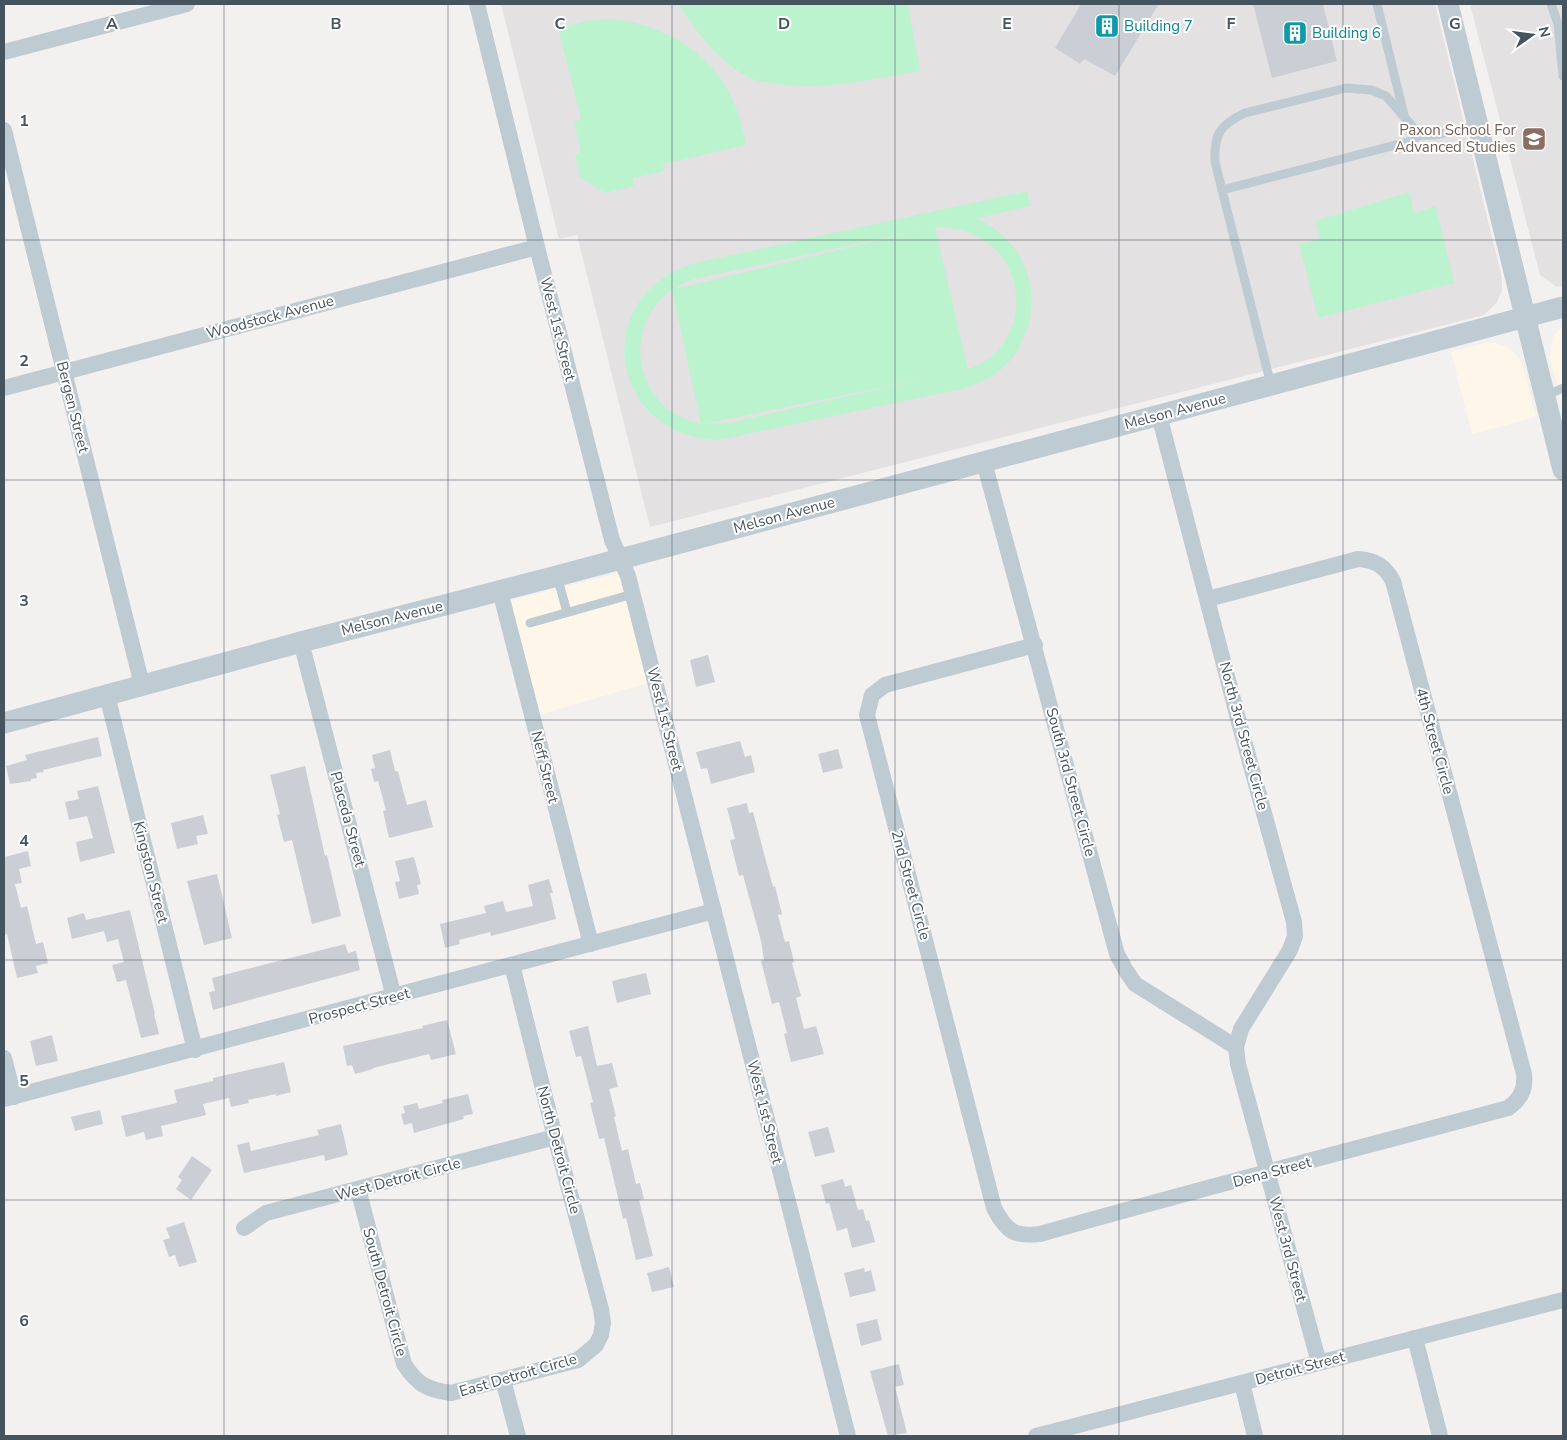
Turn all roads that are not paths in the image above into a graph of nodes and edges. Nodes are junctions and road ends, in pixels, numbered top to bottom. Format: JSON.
{"nodes":[{"id":1,"x":187,"y":4,"type":"edge"},
{"id":2,"x":477,"y":4,"type":"edge"},
{"id":3,"x":1377,"y":4,"type":"edge"},
{"id":4,"x":1448,"y":4,"type":"edge"},
{"id":5,"x":1551,"y":4,"type":"edge"},
{"id":6,"x":4,"y":52,"type":"edge"},
{"id":7,"x":1563,"y":76,"type":"edge"},
{"id":8,"x":1404,"y":115,"type":"junction"},
{"id":9,"x":1477,"y":125,"type":"junction"},
{"id":10,"x":4,"y":130,"type":"edge"},
{"id":11,"x":1420,"y":135,"type":"junction"},
{"id":12,"x":1222,"y":190,"type":"junction"},
{"id":13,"x":536,"y":247,"type":"junction"},
{"id":14,"x":1563,"y":307,"type":"edge"},
{"id":15,"x":1524,"y":318,"type":"junction"},
{"id":16,"x":64,"y":372,"type":"junction"},
{"id":17,"x":1271,"y":385,"type":"junction"},
{"id":18,"x":4,"y":388,"type":"edge"},
{"id":19,"x":1554,"y":392,"type":"edge"},
{"id":20,"x":1160,"y":415,"type":"junction"},
{"id":21,"x":984,"y":462,"type":"junction"},
{"id":22,"x":1563,"y":470,"type":"edge"},
{"id":23,"x":620,"y":558,"type":"junction"},
{"id":24,"x":557,"y":576,"type":"junction"},
{"id":25,"x":500,"y":591,"type":"junction"},
{"id":26,"x":632,"y":594,"type":"junction"},
{"id":27,"x":1208,"y":599,"type":"junction"},
{"id":28,"x":567,"y":612,"type":"junction"},
{"id":29,"x":530,"y":623,"type":"dead end"},
{"id":30,"x":301,"y":642,"type":"junction"},
{"id":31,"x":1035,"y":645,"type":"junction"},
{"id":32,"x":142,"y":685,"type":"junction"},
{"id":33,"x":107,"y":695,"type":"junction"},
{"id":34,"x":4,"y":723,"type":"edge"},
{"id":35,"x":714,"y":911,"type":"junction"},
{"id":36,"x":591,"y":944,"type":"junction"},
{"id":37,"x":512,"y":965,"type":"junction"},
{"id":38,"x":394,"y":997,"type":"junction"},
{"id":39,"x":1236,"y":1047,"type":"junction"},
{"id":40,"x":195,"y":1050,"type":"junction"},
{"id":41,"x":4,"y":1058,"type":"edge"},
{"id":42,"x":1522,"y":1093,"type":"joint"},
{"id":43,"x":9,"y":1098,"type":"edge"},
{"id":44,"x":555,"y":1137,"type":"junction"},
{"id":45,"x":1268,"y":1173,"type":"junction"},
{"id":46,"x":358,"y":1189,"type":"junction"},
{"id":47,"x":244,"y":1228,"type":"dead end"},
{"id":48,"x":1015,"y":1234,"type":"joint"},
{"id":49,"x":1563,"y":1300,"type":"edge"},
{"id":50,"x":601,"y":1335,"type":"joint"},
{"id":51,"x":1415,"y":1338,"type":"junction"},
{"id":52,"x":1319,"y":1363,"type":"junction"},
{"id":53,"x":503,"y":1380,"type":"junction"},
{"id":54,"x":1242,"y":1383,"type":"junction"},
{"id":55,"x":425,"y":1388,"type":"joint"},
{"id":56,"x":1067,"y":1432,"type":"edge"},
{"id":57,"x":518,"y":1436,"type":"edge"},
{"id":58,"x":848,"y":1436,"type":"edge"},
{"id":59,"x":1036,"y":1436,"type":"edge"},
{"id":60,"x":1255,"y":1436,"type":"edge"},
{"id":61,"x":1440,"y":1436,"type":"edge"}],
"edges":[{"from":1,"to":6,"type":"street"},
{"from":2,"to":13,"type":"street","name":"West 1st Street"},
{"from":3,"to":8,"type":"lane"},
{"from":4,"to":9,"type":"street"},
{"from":5,"to":7,"type":"lane"},
{"from":8,"to":11,"type":"lane"},
{"from":8,"to":12,"type":"lane"},
{"from":9,"to":11,"type":"lane"},
{"from":9,"to":15,"type":"street"},
{"from":10,"to":16,"type":"street","name":"Bergen Street"},
{"from":11,"to":12,"type":"lane"},
{"from":12,"to":17,"type":"lane"},
{"from":13,"to":16,"type":"street","name":"Woodstock Avenue"},
{"from":13,"to":23,"type":"street","name":"West 1st Street"},
{"from":14,"to":15,"type":"street","name":"Melson Avenue"},
{"from":15,"to":17,"type":"street","name":"Melson Avenue"},
{"from":15,"to":19,"type":"street"},
{"from":16,"to":18,"type":"street","name":"Woodstock Avenue"},
{"from":16,"to":32,"type":"street","name":"Bergen Street"},
{"from":17,"to":20,"type":"street","name":"Melson Avenue"},
{"from":19,"to":22,"type":"street"},
{"from":20,"to":21,"type":"street","name":"Melson Avenue"},
{"from":20,"to":27,"type":"street","name":"North 3rd Street Circle"},
{"from":21,"to":23,"type":"street","name":"Melson Avenue"},
{"from":21,"to":31,"type":"street","name":"South 3rd Street Circle"},
{"from":23,"to":24,"type":"street","name":"Melson Avenue"},
{"from":23,"to":26,"type":"street","name":"West 1st Street"},
{"from":24,"to":25,"type":"street","name":"Melson Avenue"},
{"from":24,"to":28,"type":"lane"},
{"from":25,"to":30,"type":"street","name":"Melson Avenue"},
{"from":25,"to":36,"type":"street","name":"Neff Street"},
{"from":26,"to":28,"type":"lane"},
{"from":26,"to":35,"type":"street","name":"West 1st Street"},
{"from":27,"to":39,"type":"street","name":"North 3rd Street Circle"},
{"from":27,"to":42,"type":"street","name":"4th Street Circle"},
{"from":28,"to":29,"type":"lane"},
{"from":30,"to":32,"type":"street","name":"Melson Avenue"},
{"from":30,"to":38,"type":"street","name":"Placeda Street"},
{"from":31,"to":39,"type":"street","name":"South 3rd Street Circle"},
{"from":31,"to":48,"type":"street","name":"2nd Street Circle"},
{"from":32,"to":33,"type":"street","name":"Melson Avenue"},
{"from":33,"to":34,"type":"street","name":"Melson Avenue"},
{"from":33,"to":40,"type":"street","name":"Kingston Street"},
{"from":35,"to":36,"type":"street","name":"Prospect Street"},
{"from":35,"to":58,"type":"street","name":"West 1st Street"},
{"from":36,"to":37,"type":"street","name":"Prospect Street"},
{"from":37,"to":38,"type":"street","name":"Prospect Street"},
{"from":37,"to":44,"type":"street","name":"North Detroit Circle"},
{"from":38,"to":40,"type":"street","name":"Prospect Street"},
{"from":39,"to":45,"type":"street","name":"West 3rd Street"},
{"from":40,"to":43,"type":"street","name":"Prospect Street"},
{"from":41,"to":43,"type":"street"},
{"from":42,"to":45,"type":"street","name":"Dena Street"},
{"from":44,"to":46,"type":"street","name":"West Detroit Circle"},
{"from":44,"to":50,"type":"street","name":"North Detroit Circle"},
{"from":45,"to":48,"type":"street","name":"Dena Street"},
{"from":45,"to":52,"type":"street","name":"West 3rd Street"},
{"from":46,"to":47,"type":"street","name":"West Detroit Circle"},
{"from":46,"to":55,"type":"street","name":"South Detroit Circle"},
{"from":49,"to":51,"type":"street","name":"Detroit Street"},
{"from":50,"to":53,"type":"street","name":"East Detroit Circle"},
{"from":51,"to":52,"type":"street","name":"Detroit Street"},
{"from":51,"to":61,"type":"street"},
{"from":52,"to":54,"type":"street","name":"Detroit Street"},
{"from":53,"to":55,"type":"street","name":"East Detroit Circle"},
{"from":53,"to":57,"type":"street"},
{"from":54,"to":56,"type":"street","name":"Detroit Street"},
{"from":54,"to":60,"type":"street"},
{"from":56,"to":59,"type":"street","name":"Detroit Street"}]}
